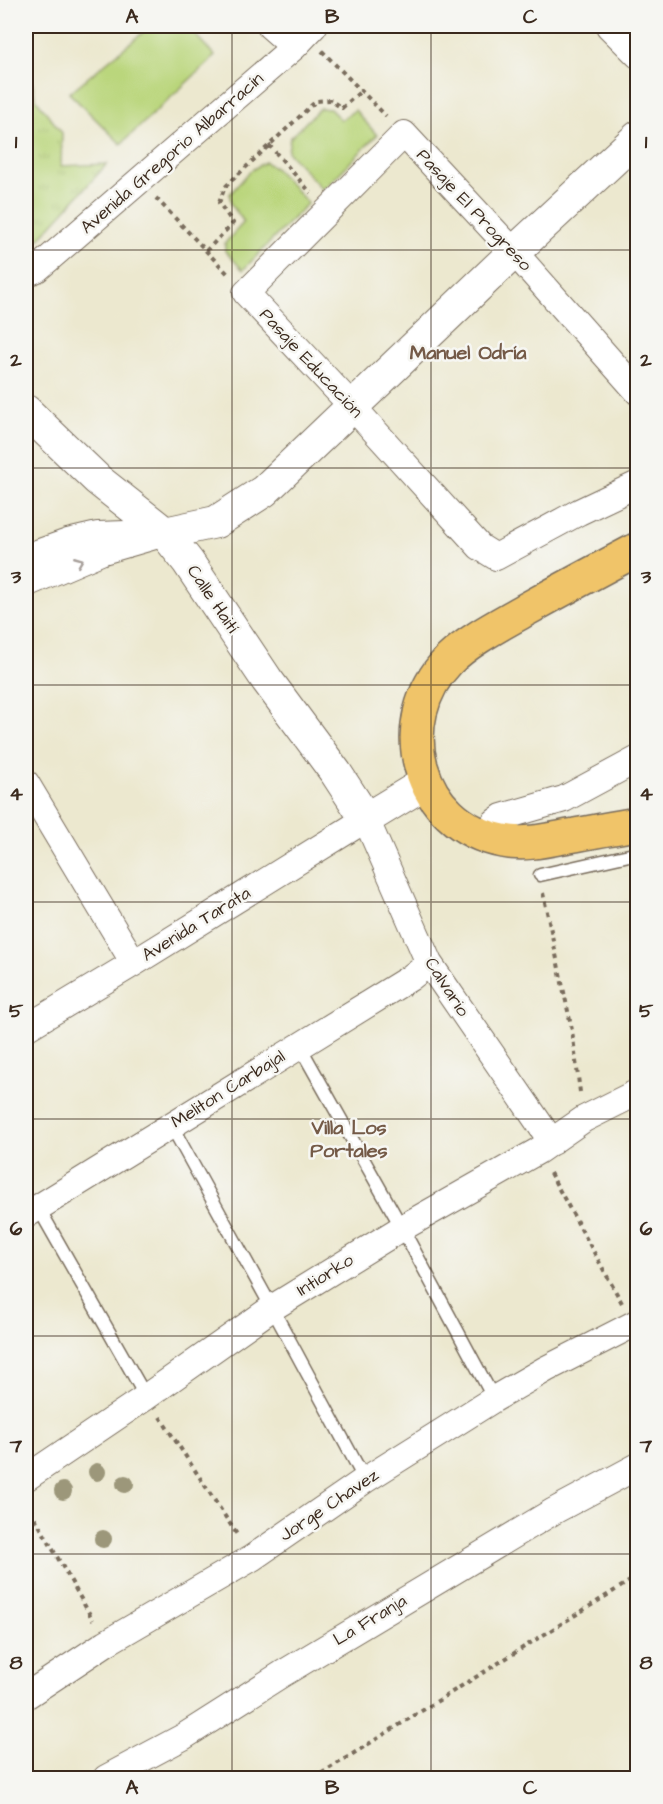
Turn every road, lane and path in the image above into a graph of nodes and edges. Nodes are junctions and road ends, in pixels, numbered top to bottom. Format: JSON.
{"nodes":[{"id":1,"x":270,"y":26,"type":"edge"},
{"id":2,"x":609,"y":26,"type":"edge"},
{"id":3,"x":304,"y":36,"type":"edge"},
{"id":4,"x":638,"y":55,"type":"edge"},
{"id":5,"x":361,"y":91,"type":"junction"},
{"id":6,"x":404,"y":134,"type":"junction"},
{"id":7,"x":638,"y":137,"type":"edge"},
{"id":8,"x":269,"y":145,"type":"junction"},
{"id":9,"x":140,"y":180,"type":"junction"},
{"id":10,"x":327,"y":211,"type":"junction"},
{"id":11,"x":206,"y":251,"type":"junction"},
{"id":12,"x":514,"y":252,"type":"junction"},
{"id":13,"x":26,"y":274,"type":"edge"},
{"id":14,"x":246,"y":293,"type":"junction"},
{"id":15,"x":638,"y":392,"type":"edge"},
{"id":16,"x":352,"y":406,"type":"junction"},
{"id":17,"x":26,"y":411,"type":"edge"},
{"id":18,"x":638,"y":484,"type":"edge"},
{"id":19,"x":165,"y":533,"type":"junction"},
{"id":20,"x":638,"y":549,"type":"edge"},
{"id":21,"x":26,"y":557,"type":"edge"},
{"id":22,"x":26,"y":584,"type":"edge"},
{"id":23,"x":638,"y":759,"type":"edge"},
{"id":24,"x":26,"y":783,"type":"edge"},
{"id":25,"x":425,"y":783,"type":"junction"},
{"id":26,"x":366,"y":819,"type":"junction"},
{"id":27,"x":638,"y":824,"type":"edge"},
{"id":28,"x":486,"y":837,"type":"junction"},
{"id":29,"x":638,"y":853,"type":"edge"},
{"id":30,"x":540,"y":875,"type":"joint"},
{"id":31,"x":134,"y":963,"type":"junction"},
{"id":32,"x":429,"y":963,"type":"junction"},
{"id":33,"x":26,"y":1028,"type":"edge"},
{"id":34,"x":299,"y":1046,"type":"junction"},
{"id":35,"x":638,"y":1092,"type":"edge"},
{"id":36,"x":584,"y":1119,"type":"junction"},
{"id":37,"x":171,"y":1125,"type":"junction"},
{"id":38,"x":545,"y":1146,"type":"junction"},
{"id":39,"x":32,"y":1211,"type":"edge"},
{"id":40,"x":402,"y":1228,"type":"junction"},
{"id":41,"x":272,"y":1308,"type":"junction"},
{"id":42,"x":635,"y":1323,"type":"edge"},
{"id":43,"x":146,"y":1397,"type":"junction"},
{"id":44,"x":494,"y":1399,"type":"junction"},
{"id":45,"x":638,"y":1466,"type":"edge"},
{"id":46,"x":26,"y":1478,"type":"edge"},
{"id":47,"x":365,"y":1480,"type":"junction"},
{"id":48,"x":26,"y":1501,"type":"edge"},
{"id":49,"x":252,"y":1558,"type":"junction"},
{"id":50,"x":638,"y":1576,"type":"edge"},
{"id":51,"x":106,"y":1643,"type":"junction"},
{"id":52,"x":26,"y":1695,"type":"edge"},
{"id":53,"x":106,"y":1779,"type":"edge"},
{"id":54,"x":314,"y":1779,"type":"edge"}],
"edges":[{"from":1,"to":3,"type":"street"},
{"from":2,"to":4,"type":"street"},
{"from":3,"to":5,"type":"path","name":"Pasaje El Progreso"},
{"from":3,"to":9,"type":"street","name":"Avenida Gregorio Albarracín"},
{"from":5,"to":6,"type":"path","name":"Pasaje El Progreso"},
{"from":5,"to":8,"type":"path"},
{"from":6,"to":10,"type":"street"},
{"from":6,"to":12,"type":"street","name":"Pasaje El Progreso"},
{"from":7,"to":12,"type":"street"},
{"from":8,"to":10,"type":"path"},
{"from":8,"to":11,"type":"path"},
{"from":9,"to":11,"type":"path","name":"Pasaje Educación"},
{"from":9,"to":13,"type":"street","name":"Avenida Gregorio Albarracín"},
{"from":10,"to":14,"type":"street"},
{"from":11,"to":14,"type":"path","name":"Pasaje Educación"},
{"from":12,"to":15,"type":"street","name":"Pasaje El Progreso"},
{"from":12,"to":16,"type":"street"},
{"from":14,"to":16,"type":"street","name":"Pasaje Educación"},
{"from":16,"to":18,"type":"street","name":"Pasaje Educación"},
{"from":16,"to":19,"type":"street"},
{"from":17,"to":19,"type":"street","name":"Calle Haití"},
{"from":19,"to":21,"type":"street"},
{"from":22,"to":19,"type":"street","one_way":true},
{"from":19,"to":26,"type":"street","name":"Calle Haití"},
{"from":20,"to":25,"type":"highway"},
{"from":23,"to":28,"type":"street"},
{"from":24,"to":31,"type":"street"},
{"from":25,"to":26,"type":"street"},
{"from":25,"to":28,"type":"highway"},
{"from":26,"to":31,"type":"street","name":"Avenida Tarata"},
{"from":26,"to":32,"type":"street","name":"Calvario"},
{"from":27,"to":28,"type":"highway"},
{"from":29,"to":30,"type":"lane"},
{"from":30,"to":36,"type":"path"},
{"from":31,"to":33,"type":"street","name":"Avenida Tarata"},
{"from":32,"to":34,"type":"street","name":"Meliton Carbajal"},
{"from":32,"to":38,"type":"street","name":"Calvario"},
{"from":34,"to":37,"type":"street","name":"Meliton Carbajal"},
{"from":34,"to":40,"type":"lane"},
{"from":35,"to":36,"type":"street","name":"Intiorko"},
{"from":36,"to":38,"type":"street","name":"Intiorko"},
{"from":37,"to":39,"type":"street","name":"Meliton Carbajal"},
{"from":37,"to":41,"type":"lane"},
{"from":38,"to":40,"type":"street","name":"Intiorko"},
{"from":38,"to":42,"type":"path"},
{"from":39,"to":43,"type":"lane"},
{"from":40,"to":41,"type":"street","name":"Intiorko"},
{"from":40,"to":44,"type":"lane"},
{"from":41,"to":43,"type":"street","name":"Intiorko"},
{"from":41,"to":47,"type":"lane"},
{"from":42,"to":44,"type":"street","name":"Jorge Chavez"},
{"from":43,"to":46,"type":"street","name":"Intiorko"},
{"from":43,"to":49,"type":"path"},
{"from":44,"to":47,"type":"street","name":"Jorge Chavez"},
{"from":45,"to":53,"type":"street","name":"La Franja"},
{"from":47,"to":49,"type":"street","name":"Jorge Chavez"},
{"from":48,"to":51,"type":"path"},
{"from":49,"to":51,"type":"street","name":"Jorge Chavez"},
{"from":50,"to":54,"type":"path"},
{"from":51,"to":52,"type":"street","name":"Jorge Chavez"}]}
